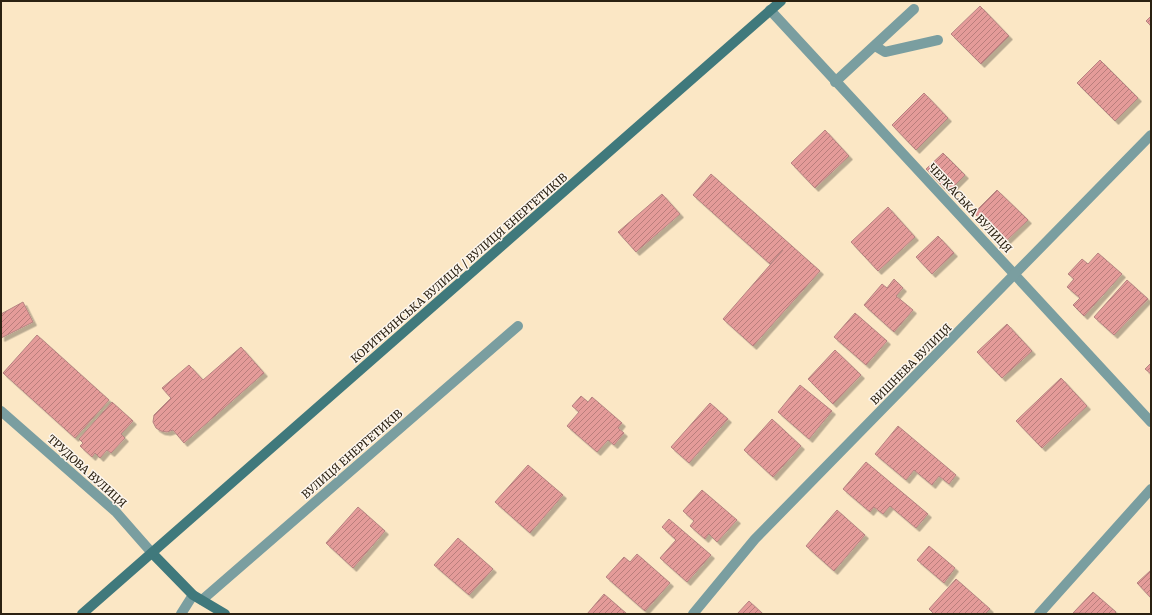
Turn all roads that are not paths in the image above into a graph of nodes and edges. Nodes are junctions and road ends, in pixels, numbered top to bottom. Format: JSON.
{"nodes":[{"id":1,"x":781,"y":1,"type":"edge"},
{"id":2,"x":914,"y":9,"type":"dead end"},
{"id":3,"x":770,"y":10,"type":"junction"},
{"id":4,"x":938,"y":40,"type":"dead end"},
{"id":5,"x":875,"y":46,"type":"junction"},
{"id":6,"x":836,"y":82,"type":"junction"},
{"id":7,"x":1151,"y":135,"type":"edge"},
{"id":8,"x":1016,"y":274,"type":"junction"},
{"id":9,"x":518,"y":326,"type":"dead end"},
{"id":10,"x":1,"y":411,"type":"edge"},
{"id":11,"x":1151,"y":422,"type":"edge"},
{"id":12,"x":1151,"y":490,"type":"edge"},
{"id":13,"x":152,"y":553,"type":"junction"},
{"id":14,"x":198,"y":598,"type":"junction"},
{"id":15,"x":82,"y":614,"type":"edge"},
{"id":16,"x":181,"y":614,"type":"edge"},
{"id":17,"x":224,"y":614,"type":"edge"},
{"id":18,"x":693,"y":614,"type":"edge"},
{"id":19,"x":1039,"y":614,"type":"edge"}],
"edges":[{"from":1,"to":3,"type":"street","name":"КОРИТНЯНСЬКА ВУЛИЦЯ / ВУЛИЦЯ ЕНЕРГЕТИКІВ"},
{"from":2,"to":5,"type":"street"},
{"from":3,"to":6,"type":"street","name":"ЧЕРКАСЬКА ВУЛИЦЯ"},
{"from":3,"to":13,"type":"street","name":"КОРИТНЯНСЬКА ВУЛИЦЯ / ВУЛИЦЯ ЕНЕРГЕТИКІВ"},
{"from":4,"to":5,"type":"street"},
{"from":5,"to":6,"type":"street"},
{"from":6,"to":8,"type":"street","name":"ЧЕРКАСЬКА ВУЛИЦЯ"},
{"from":7,"to":8,"type":"street","name":"ВИШНЕВА ВУЛИЦЯ"},
{"from":8,"to":11,"type":"street","name":"ЧЕРКАСЬКА ВУЛИЦЯ"},
{"from":8,"to":18,"type":"street","name":"ВИШНЕВА ВУЛИЦЯ"},
{"from":9,"to":14,"type":"street","name":"ВУЛИЦЯ ЕНЕРГЕТИКІВ"},
{"from":10,"to":13,"type":"street","name":"ТРУДОВА ВУЛИЦЯ"},
{"from":12,"to":19,"type":"street"},
{"from":13,"to":14,"type":"street"},
{"from":13,"to":15,"type":"street","name":"КОРИТНЯНСЬКА ВУЛИЦЯ / ВУЛИЦЯ ЕНЕРГЕТИКІВ"},
{"from":14,"to":16,"type":"street","name":"ВУЛИЦЯ ЕНЕРГЕТИКІВ"},
{"from":14,"to":17,"type":"street"}]}
